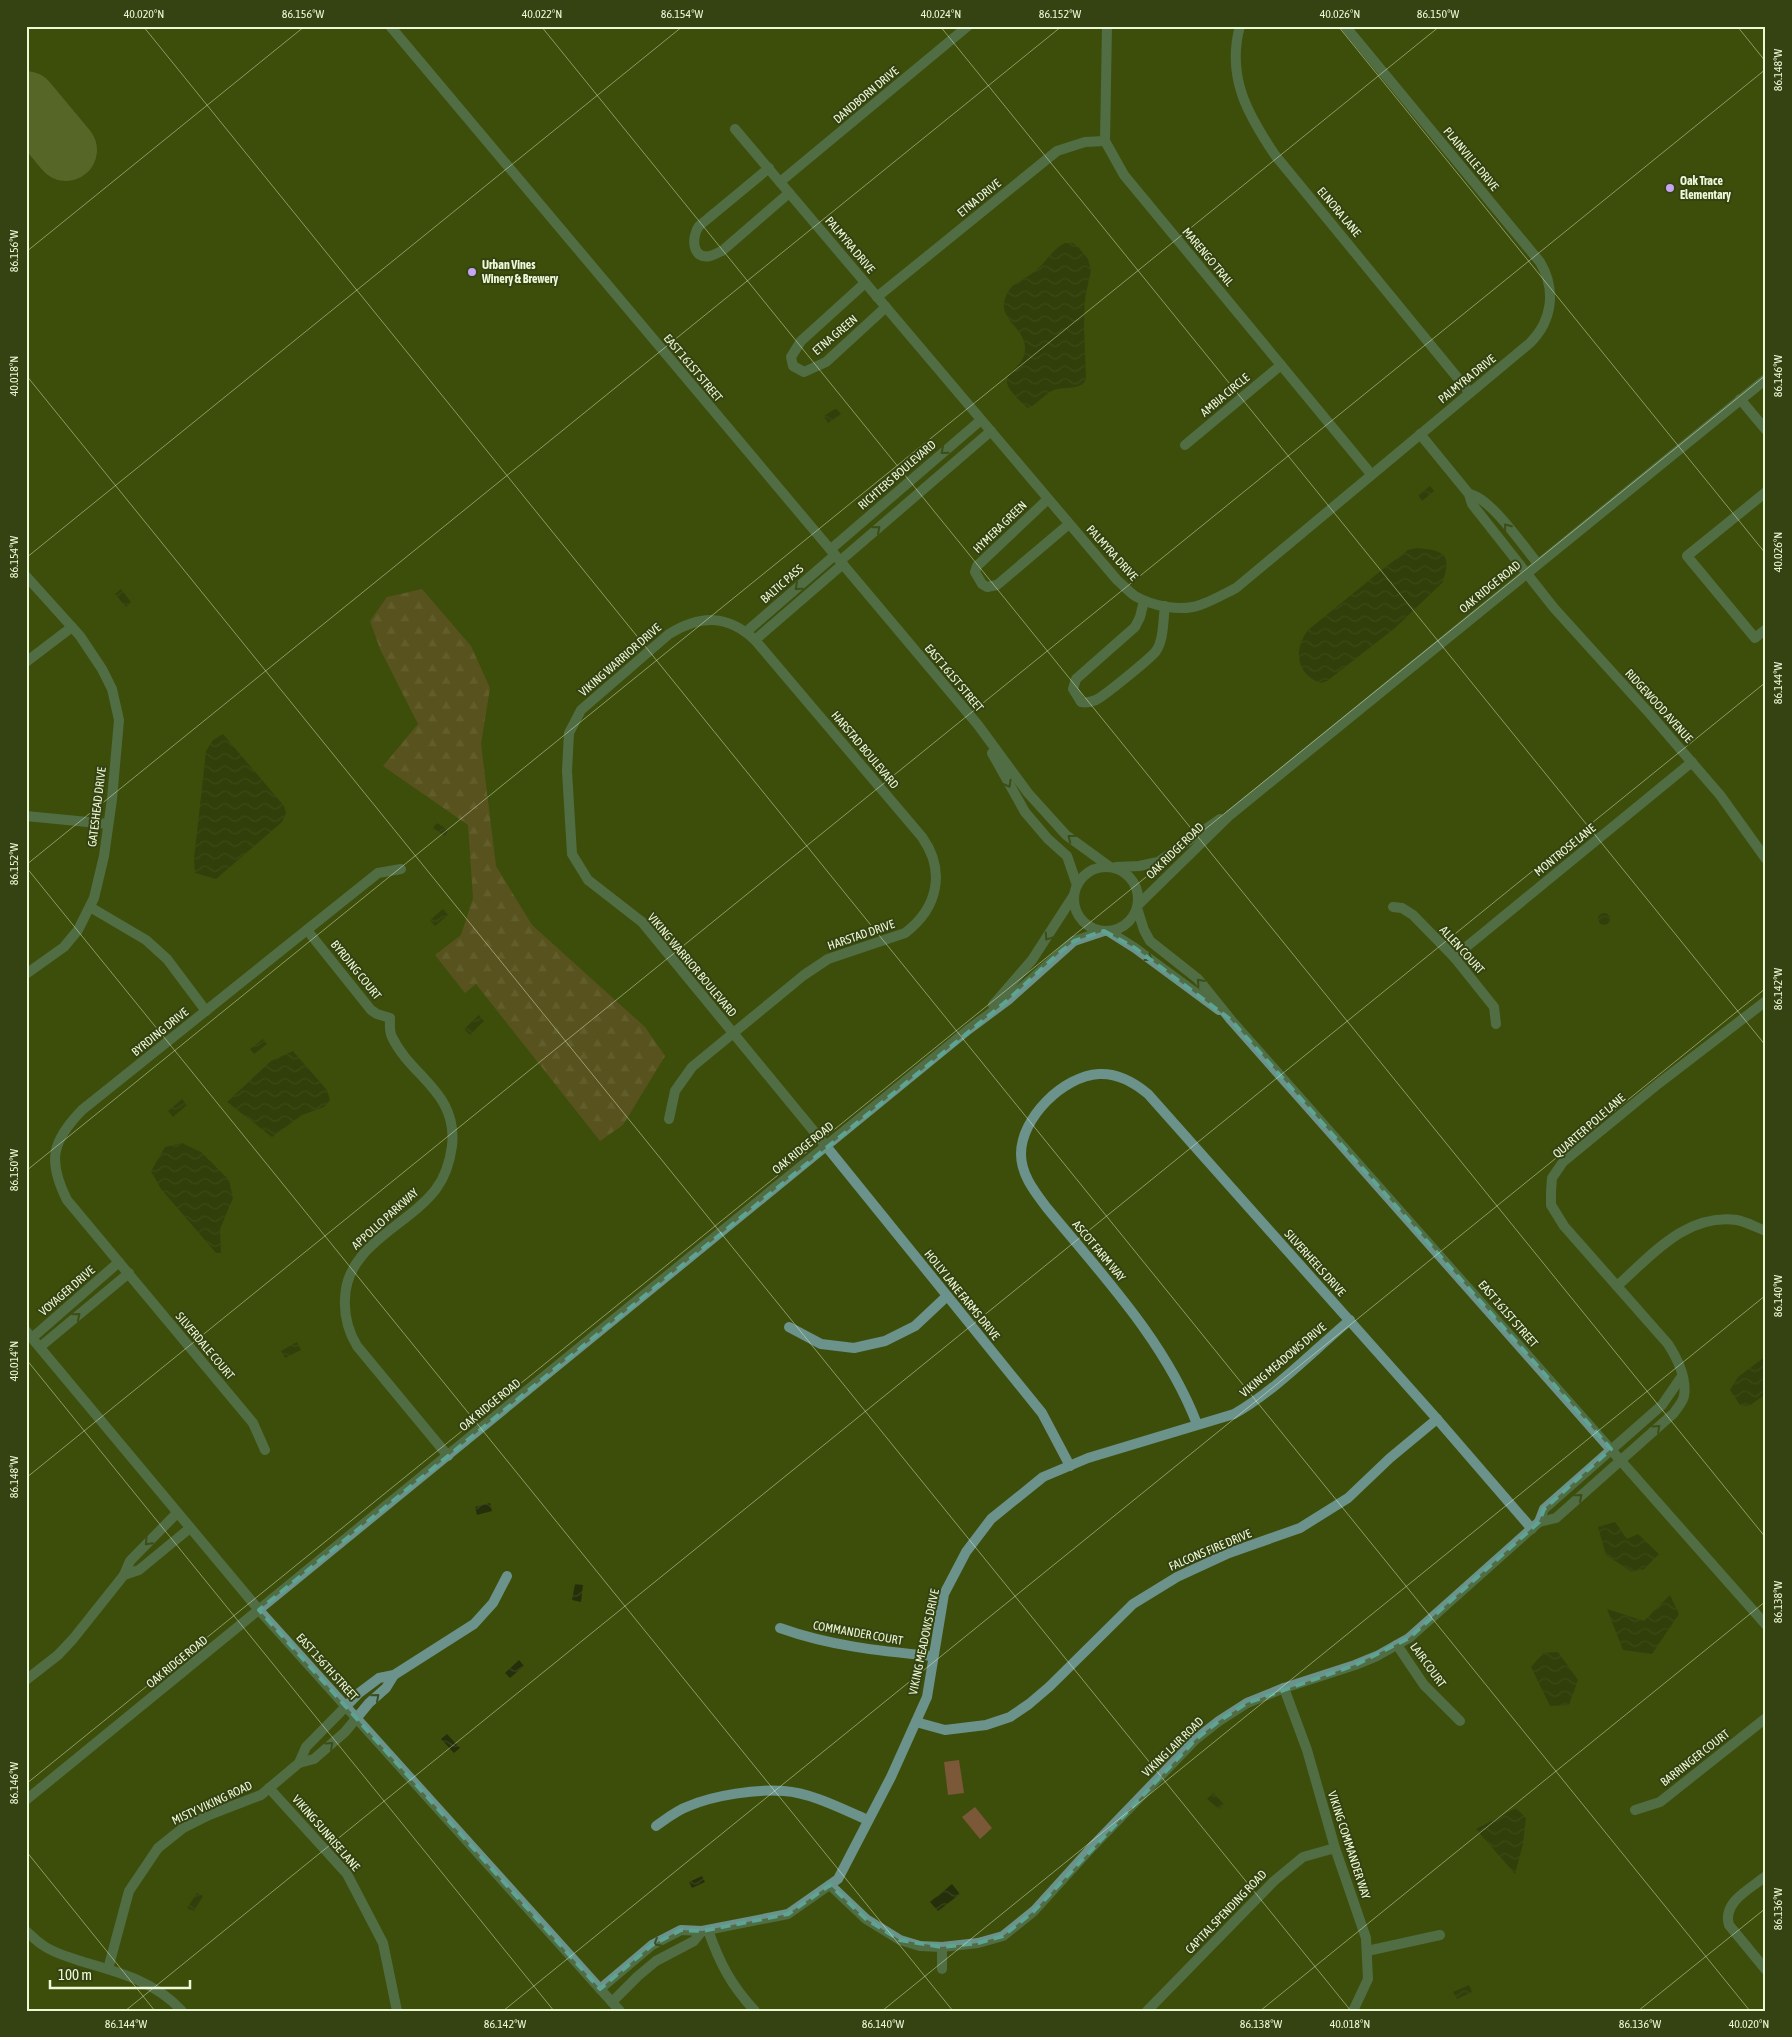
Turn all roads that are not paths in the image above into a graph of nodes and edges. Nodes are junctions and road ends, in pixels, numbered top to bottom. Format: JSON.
{"nodes":[{"id":1,"x":390,"y":26,"type":"edge"},
{"id":2,"x":968,"y":26,"type":"edge"},
{"id":3,"x":1107,"y":26,"type":"edge"},
{"id":4,"x":1240,"y":26,"type":"edge"},
{"id":5,"x":1345,"y":26,"type":"edge"},
{"id":6,"x":735,"y":129,"type":"dead end"},
{"id":7,"x":1105,"y":141,"type":"junction"},
{"id":8,"x":769,"y":168,"type":"junction"},
{"id":9,"x":780,"y":182,"type":"junction"},
{"id":10,"x":789,"y":193,"type":"junction"},
{"id":11,"x":865,"y":283,"type":"junction"},
{"id":12,"x":877,"y":297,"type":"junction"},
{"id":13,"x":886,"y":307,"type":"junction"},
{"id":14,"x":1546,"y":318,"type":"joint"},
{"id":15,"x":1281,"y":365,"type":"junction"},
{"id":16,"x":1766,"y":379,"type":"edge"},
{"id":17,"x":1470,"y":393,"type":"junction"},
{"id":18,"x":1740,"y":399,"type":"junction"},
{"id":19,"x":981,"y":420,"type":"junction"},
{"id":20,"x":1766,"y":430,"type":"edge"},
{"id":21,"x":990,"y":431,"type":"junction"},
{"id":22,"x":1420,"y":434,"type":"junction"},
{"id":23,"x":1185,"y":445,"type":"dead end"},
{"id":24,"x":1371,"y":474,"type":"junction"},
{"id":25,"x":1766,"y":492,"type":"edge"},
{"id":26,"x":1469,"y":494,"type":"junction"},
{"id":27,"x":1048,"y":498,"type":"junction"},
{"id":28,"x":1069,"y":524,"type":"junction"},
{"id":29,"x":837,"y":557,"type":"junction"},
{"id":30,"x":1538,"y":564,"type":"junction"},
{"id":31,"x":1527,"y":574,"type":"junction"},
{"id":32,"x":26,"y":576,"type":"edge"},
{"id":33,"x":1144,"y":601,"type":"junction"},
{"id":34,"x":1165,"y":606,"type":"junction"},
{"id":35,"x":72,"y":627,"type":"junction"},
{"id":36,"x":1766,"y":629,"type":"edge"},
{"id":37,"x":746,"y":632,"type":"junction"},
{"id":38,"x":755,"y":640,"type":"junction"},
{"id":39,"x":26,"y":662,"type":"edge"},
{"id":40,"x":978,"y":725,"type":"junction"},
{"id":41,"x":569,"y":733,"type":"joint"},
{"id":42,"x":1692,"y":762,"type":"junction"},
{"id":43,"x":1230,"y":815,"type":"junction"},
{"id":44,"x":26,"y":816,"type":"edge"},
{"id":45,"x":108,"y":824,"type":"junction"},
{"id":46,"x":1766,"y":859,"type":"edge"},
{"id":47,"x":1111,"y":867,"type":"junction"},
{"id":48,"x":401,"y":869,"type":"dead end"},
{"id":49,"x":936,"y":886,"type":"joint"},
{"id":50,"x":1075,"y":890,"type":"junction"},
{"id":51,"x":90,"y":907,"type":"junction"},
{"id":52,"x":1138,"y":907,"type":"junction"},
{"id":53,"x":1393,"y":907,"type":"dead end"},
{"id":54,"x":307,"y":930,"type":"junction"},
{"id":55,"x":1106,"y":931,"type":"junction"},
{"id":56,"x":1454,"y":957,"type":"junction"},
{"id":57,"x":26,"y":974,"type":"edge"},
{"id":58,"x":1766,"y":1001,"type":"edge"},
{"id":59,"x":206,"y":1011,"type":"junction"},
{"id":60,"x":390,"y":1018,"type":"joint"},
{"id":61,"x":1231,"y":1020,"type":"junction"},
{"id":62,"x":1496,"y":1024,"type":"dead end"},
{"id":63,"x":969,"y":1028,"type":"junction"},
{"id":64,"x":733,"y":1034,"type":"junction"},
{"id":65,"x":1054,"y":1096,"type":"joint"},
{"id":66,"x":669,"y":1119,"type":"dead end"},
{"id":67,"x":826,"y":1146,"type":"junction"},
{"id":68,"x":1766,"y":1231,"type":"edge"},
{"id":69,"x":119,"y":1262,"type":"junction"},
{"id":70,"x":129,"y":1273,"type":"junction"},
{"id":71,"x":1617,"y":1286,"type":"junction"},
{"id":72,"x":947,"y":1296,"type":"junction"},
{"id":73,"x":1350,"y":1320,"type":"junction"},
{"id":74,"x":789,"y":1327,"type":"dead end"},
{"id":75,"x":29,"y":1334,"type":"edge"},
{"id":76,"x":40,"y":1347,"type":"junction"},
{"id":77,"x":1682,"y":1376,"type":"junction"},
{"id":78,"x":1437,"y":1419,"type":"junction"},
{"id":79,"x":1197,"y":1424,"type":"junction"},
{"id":80,"x":1611,"y":1449,"type":"junction"},
{"id":81,"x":265,"y":1450,"type":"dead end"},
{"id":82,"x":448,"y":1456,"type":"junction"},
{"id":83,"x":1621,"y":1461,"type":"junction"},
{"id":84,"x":1070,"y":1466,"type":"junction"},
{"id":85,"x":177,"y":1513,"type":"junction"},
{"id":86,"x":1535,"y":1526,"type":"junction"},
{"id":87,"x":190,"y":1528,"type":"junction"},
{"id":88,"x":124,"y":1575,"type":"junction"},
{"id":89,"x":507,"y":1576,"type":"dead end"},
{"id":90,"x":259,"y":1610,"type":"junction"},
{"id":91,"x":1766,"y":1625,"type":"edge"},
{"id":92,"x":780,"y":1628,"type":"dead end"},
{"id":93,"x":1398,"y":1645,"type":"junction"},
{"id":94,"x":932,"y":1656,"type":"junction"},
{"id":95,"x":394,"y":1675,"type":"junction"},
{"id":96,"x":26,"y":1680,"type":"edge"},
{"id":97,"x":1284,"y":1688,"type":"junction"},
{"id":98,"x":346,"y":1706,"type":"junction"},
{"id":99,"x":356,"y":1718,"type":"junction"},
{"id":100,"x":1766,"y":1718,"type":"edge"},
{"id":101,"x":1460,"y":1720,"type":"dead end"},
{"id":102,"x":916,"y":1722,"type":"junction"},
{"id":103,"x":299,"y":1763,"type":"junction"},
{"id":104,"x":269,"y":1788,"type":"junction"},
{"id":105,"x":26,"y":1800,"type":"edge"},
{"id":106,"x":1635,"y":1810,"type":"dead end"},
{"id":107,"x":868,"y":1820,"type":"junction"},
{"id":108,"x":656,"y":1826,"type":"dead end"},
{"id":109,"x":1335,"y":1848,"type":"junction"},
{"id":110,"x":1766,"y":1876,"type":"edge"},
{"id":111,"x":830,"y":1885,"type":"junction"},
{"id":112,"x":26,"y":1931,"type":"edge"},
{"id":113,"x":705,"y":1931,"type":"junction"},
{"id":114,"x":1440,"y":1936,"type":"dead end"},
{"id":115,"x":942,"y":1947,"type":"junction"},
{"id":116,"x":1367,"y":1951,"type":"junction"},
{"id":117,"x":108,"y":1969,"type":"junction"},
{"id":118,"x":942,"y":1969,"type":"dead end"},
{"id":119,"x":1766,"y":1970,"type":"edge"},
{"id":120,"x":600,"y":1989,"type":"junction"},
{"id":121,"x":612,"y":2002,"type":"junction"},
{"id":122,"x":182,"y":2011,"type":"edge"},
{"id":123,"x":397,"y":2011,"type":"edge"},
{"id":124,"x":620,"y":2011,"type":"edge"},
{"id":125,"x":756,"y":2011,"type":"edge"},
{"id":126,"x":1147,"y":2011,"type":"edge"},
{"id":127,"x":1353,"y":2011,"type":"edge"}],
"edges":[{"from":1,"to":29,"type":"street","name":"EAST 161ST STREET"},
{"from":2,"to":9,"type":"street","name":"DANDBORN DRIVE"},
{"from":3,"to":7,"type":"street"},
{"from":4,"to":17,"type":"street","name":"ELNORA LANE"},
{"from":5,"to":14,"type":"street","name":"PLAINVILLE DRIVE"},
{"from":6,"to":8,"type":"street","name":"PALMYRA DRIVE"},
{"from":7,"to":12,"type":"street","name":"ETNA DRIVE"},
{"from":7,"to":15,"type":"street","name":"MARENGO TRAIL"},
{"from":8,"to":9,"type":"street","name":"PALMYRA DRIVE"},
{"from":8,"to":10,"type":"street"},
{"from":9,"to":10,"type":"street","name":"PALMYRA DRIVE"},
{"from":10,"to":11,"type":"street","name":"PALMYRA DRIVE"},
{"from":11,"to":12,"type":"street","name":"PALMYRA DRIVE"},
{"from":11,"to":13,"type":"street","name":"ETNA GREEN"},
{"from":12,"to":13,"type":"street","name":"PALMYRA DRIVE"},
{"from":13,"to":19,"type":"street","name":"PALMYRA DRIVE"},
{"from":14,"to":17,"type":"street","name":"PALMYRA DRIVE"},
{"from":15,"to":23,"type":"street","name":"AMBIA CIRCLE"},
{"from":15,"to":24,"type":"street","name":"MARENGO TRAIL"},
{"from":16,"to":18,"type":"street","name":"OAK RIDGE ROAD"},
{"from":17,"to":22,"type":"street","name":"PALMYRA DRIVE"},
{"from":18,"to":20,"type":"street"},
{"from":18,"to":30,"type":"street","name":"OAK RIDGE ROAD"},
{"from":19,"to":21,"type":"street","name":"PALMYRA DRIVE"},
{"from":19,"to":29,"type":"street","name":"RICHTERS BOULEVARD","one_way":true},
{"from":21,"to":27,"type":"street","name":"PALMYRA DRIVE"},
{"from":29,"to":21,"type":"street","one_way":true},
{"from":22,"to":24,"type":"street","name":"PALMYRA DRIVE"},
{"from":22,"to":26,"type":"street"},
{"from":24,"to":34,"type":"street","name":"PALMYRA DRIVE"},
{"from":25,"to":36,"type":"street"},
{"from":30,"to":26,"type":"street","one_way":true},
{"from":26,"to":31,"type":"street"},
{"from":27,"to":28,"type":"street","name":"PALMYRA DRIVE"},
{"from":27,"to":28,"type":"street","name":"HYMERA GREEN"},
{"from":28,"to":33,"type":"street","name":"PALMYRA DRIVE"},
{"from":29,"to":37,"type":"street","name":"BALTIC PASS","one_way":true},
{"from":29,"to":38,"type":"street","name":"BALTIC PASS"},
{"from":29,"to":40,"type":"street","name":"EAST 161ST STREET"},
{"from":30,"to":31,"type":"street","name":"OAK RIDGE ROAD"},
{"from":31,"to":42,"type":"street","name":"RIDGEWOOD AVENUE"},
{"from":31,"to":43,"type":"street","name":"OAK RIDGE ROAD"},
{"from":32,"to":35,"type":"street","name":"GATESHEAD DRIVE"},
{"from":33,"to":34,"type":"street","name":"PALMYRA DRIVE"},
{"from":33,"to":34,"type":"street"},
{"from":35,"to":39,"type":"street"},
{"from":35,"to":45,"type":"street","name":"GATESHEAD DRIVE"},
{"from":37,"to":38,"type":"street","name":"VIKING WARRIOR DRIVE"},
{"from":37,"to":41,"type":"street","name":"VIKING WARRIOR DRIVE"},
{"from":38,"to":49,"type":"street","name":"HARSTAD BOULEVARD"},
{"from":47,"to":40,"type":"street","name":"EAST 161ST STREET","one_way":true},
{"from":40,"to":50,"type":"street","name":"EAST 161ST STREET","one_way":true},
{"from":41,"to":64,"type":"street","name":"VIKING WARRIOR BOULEVARD"},
{"from":42,"to":46,"type":"street","name":"RIDGEWOOD AVENUE"},
{"from":42,"to":56,"type":"street","name":"MONTROSE LANE"},
{"from":43,"to":47,"type":"street","name":"OAK RIDGE ROAD"},
{"from":43,"to":52,"type":"street","name":"OAK RIDGE ROAD"},
{"from":44,"to":45,"type":"street"},
{"from":45,"to":51,"type":"street","name":"GATESHEAD DRIVE"},
{"from":47,"to":50,"type":"street"},
{"from":47,"to":52,"type":"street"},
{"from":48,"to":54,"type":"street","name":"BYRDING DRIVE"},
{"from":49,"to":64,"type":"street","name":"HARSTAD DRIVE"},
{"from":50,"to":55,"type":"street"},
{"from":50,"to":63,"type":"street","name":"OAK RIDGE ROAD","one_way":true},
{"from":51,"to":57,"type":"street","name":"GATESHEAD DRIVE"},
{"from":51,"to":59,"type":"street"},
{"from":52,"to":55,"type":"street"},
{"from":61,"to":52,"type":"street","name":"EAST 161ST STREET","one_way":true},
{"from":53,"to":56,"type":"street","name":"ALLEN COURT"},
{"from":54,"to":59,"type":"street","name":"BYRDING DRIVE"},
{"from":54,"to":60,"type":"street","name":"BYRDING COURT"},
{"from":55,"to":61,"type":"street","name":"EAST 161ST STREET","one_way":true},
{"from":55,"to":63,"type":"street","name":"OAK RIDGE ROAD"},
{"from":56,"to":62,"type":"street","name":"ALLEN COURT"},
{"from":58,"to":71,"type":"street","name":"QUARTER POLE LANE"},
{"from":59,"to":69,"type":"street","name":"BYRDING DRIVE"},
{"from":60,"to":82,"type":"street","name":"APPOLLO PARKWAY"},
{"from":61,"to":80,"type":"street","name":"EAST 161ST STREET"},
{"from":63,"to":67,"type":"street","name":"OAK RIDGE ROAD"},
{"from":64,"to":66,"type":"street","name":"HARSTAD DRIVE"},
{"from":64,"to":67,"type":"street","name":"VIKING WARRIOR BOULEVARD"},
{"from":65,"to":73,"type":"street","name":"SILVERHEELS DRIVE"},
{"from":65,"to":79,"type":"street","name":"ASCOT FARM WAY"},
{"from":67,"to":72,"type":"street","name":"HOLLY LANE FARMS DRIVE"},
{"from":67,"to":82,"type":"street","name":"OAK RIDGE ROAD"},
{"from":68,"to":71,"type":"street"},
{"from":69,"to":70,"type":"street","name":"SILVERDALE COURT"},
{"from":69,"to":75,"type":"street","name":"VOYAGER DRIVE"},
{"from":76,"to":70,"type":"street","one_way":true},
{"from":70,"to":81,"type":"street","name":"SILVERDALE COURT"},
{"from":71,"to":77,"type":"street","name":"QUARTER POLE LANE"},
{"from":72,"to":74,"type":"street"},
{"from":72,"to":84,"type":"street","name":"HOLLY LANE FARMS DRIVE"},
{"from":73,"to":78,"type":"street","name":"SILVERHEELS DRIVE"},
{"from":73,"to":79,"type":"street","name":"VIKING MEADOWS DRIVE"},
{"from":75,"to":76,"type":"street","name":"EAST 156TH STREET"},
{"from":76,"to":85,"type":"street","name":"EAST 156TH STREET"},
{"from":77,"to":80,"type":"street"},
{"from":83,"to":77,"type":"street","name":"QUARTER POLE LANE","one_way":true},
{"from":78,"to":86,"type":"street","name":"SILVERHEELS DRIVE"},
{"from":78,"to":102,"type":"street","name":"FALCONS FIRE DRIVE"},
{"from":79,"to":84,"type":"street","name":"VIKING MEADOWS DRIVE"},
{"from":80,"to":83,"type":"street","name":"EAST 161ST STREET"},
{"from":80,"to":86,"type":"street","name":"VIKING LAIR ROAD"},
{"from":82,"to":90,"type":"street","name":"OAK RIDGE ROAD"},
{"from":86,"to":83,"type":"street","name":"QUARTER POLE LANE","one_way":true},
{"from":83,"to":91,"type":"street","name":"EAST 161ST STREET"},
{"from":84,"to":94,"type":"street","name":"VIKING MEADOWS DRIVE"},
{"from":85,"to":87,"type":"street","name":"EAST 156TH STREET"},
{"from":85,"to":88,"type":"street","one_way":true},
{"from":86,"to":93,"type":"street","name":"VIKING LAIR ROAD"},
{"from":87,"to":88,"type":"street"},
{"from":87,"to":90,"type":"street","name":"EAST 156TH STREET"},
{"from":88,"to":96,"type":"street"},
{"from":89,"to":95,"type":"street"},
{"from":90,"to":98,"type":"street","name":"EAST 156TH STREET"},
{"from":90,"to":105,"type":"street","name":"OAK RIDGE ROAD"},
{"from":92,"to":94,"type":"street","name":"COMMANDER COURT"},
{"from":93,"to":97,"type":"street","name":"VIKING LAIR ROAD"},
{"from":93,"to":101,"type":"street","name":"LAIR COURT"},
{"from":94,"to":102,"type":"street","name":"VIKING MEADOWS DRIVE"},
{"from":95,"to":98,"type":"street","name":"MISTY VIKING ROAD"},
{"from":99,"to":95,"type":"street","one_way":true},
{"from":97,"to":109,"type":"street","name":"VIKING COMMANDER WAY"},
{"from":97,"to":115,"type":"street","name":"VIKING LAIR ROAD"},
{"from":98,"to":99,"type":"street","name":"EAST 156TH STREET"},
{"from":98,"to":103,"type":"street","name":"MISTY VIKING ROAD"},
{"from":103,"to":99,"type":"street","one_way":true},
{"from":99,"to":120,"type":"street","name":"EAST 156TH STREET"},
{"from":100,"to":106,"type":"street","name":"BARRINGER COURT"},
{"from":102,"to":107,"type":"street","name":"VIKING MEADOWS DRIVE"},
{"from":103,"to":104,"type":"street","name":"MISTY VIKING ROAD"},
{"from":104,"to":117,"type":"street","name":"MISTY VIKING ROAD"},
{"from":104,"to":123,"type":"street","name":"VIKING SUNRISE LANE"},
{"from":107,"to":108,"type":"street"},
{"from":107,"to":111,"type":"street","name":"VIKING MEADOWS DRIVE"},
{"from":109,"to":116,"type":"street","name":"VIKING COMMANDER WAY"},
{"from":109,"to":126,"type":"street","name":"CAPITAL SPENDING ROAD"},
{"from":110,"to":119,"type":"street"},
{"from":111,"to":113,"type":"street","name":"VIKING MEADOWS DRIVE"},
{"from":111,"to":115,"type":"street","name":"VIKING LAIR ROAD"},
{"from":112,"to":117,"type":"street"},
{"from":113,"to":120,"type":"street","name":"VIKING MEADOWS DRIVE","one_way":true},
{"from":113,"to":121,"type":"street"},
{"from":113,"to":125,"type":"street"},
{"from":114,"to":116,"type":"street"},
{"from":115,"to":118,"type":"street"},
{"from":116,"to":127,"type":"street","name":"VIKING COMMANDER WAY"},
{"from":117,"to":122,"type":"street"},
{"from":120,"to":121,"type":"street","name":"EAST 156TH STREET"},
{"from":121,"to":124,"type":"street","name":"EAST 156TH STREET"}]}
